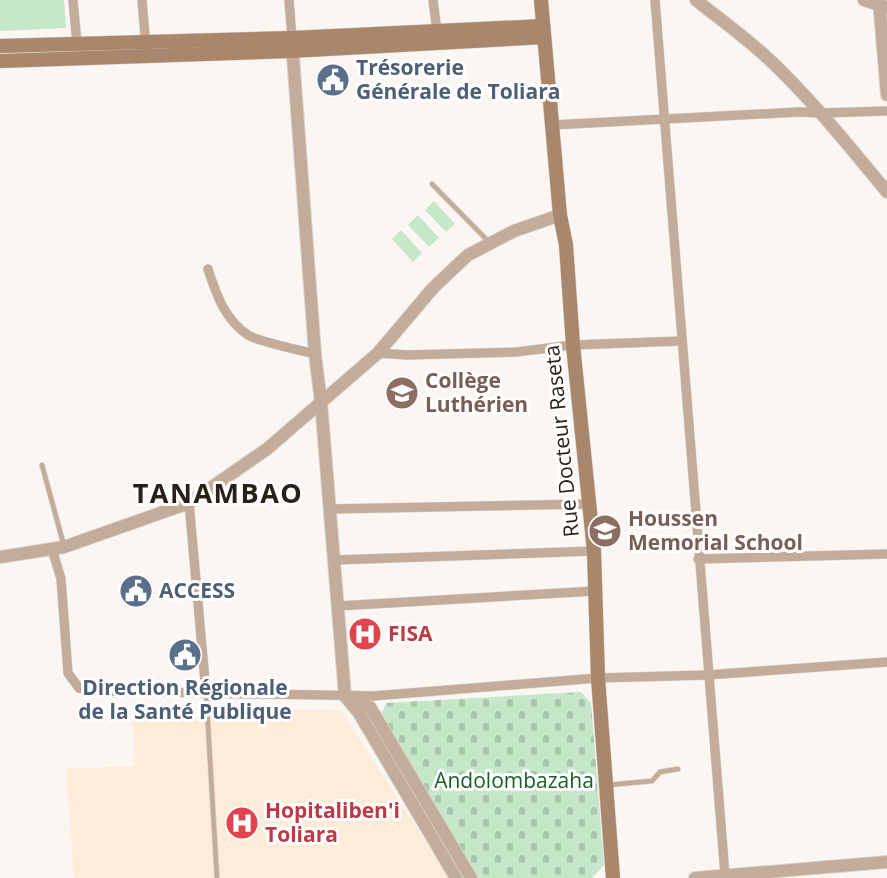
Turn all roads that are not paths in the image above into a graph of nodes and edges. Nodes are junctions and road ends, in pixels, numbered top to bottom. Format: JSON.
{"nodes":[{"id":1,"x":74,"y":0,"type":"edge"},
{"id":2,"x":142,"y":0,"type":"edge"},
{"id":3,"x":290,"y":0,"type":"edge"},
{"id":4,"x":434,"y":0,"type":"edge"},
{"id":5,"x":541,"y":0,"type":"edge"},
{"id":6,"x":655,"y":0,"type":"edge"},
{"id":7,"x":696,"y":0,"type":"edge"},
{"id":8,"x":864,"y":0,"type":"edge"},
{"id":9,"x":882,"y":4,"type":"edge"},
{"id":10,"x":544,"y":31,"type":"junction"},
{"id":11,"x":436,"y":37,"type":"junction"},
{"id":12,"x":292,"y":45,"type":"junction"},
{"id":13,"x":0,"y":46,"type":"edge"},
{"id":14,"x":147,"y":49,"type":"junction"},
{"id":15,"x":78,"y":51,"type":"junction"},
{"id":16,"x":0,"y":61,"type":"edge"},
{"id":17,"x":887,"y":95,"type":"edge"},
{"id":18,"x":887,"y":111,"type":"edge"},
{"id":19,"x":822,"y":113,"type":"junction"},
{"id":20,"x":664,"y":120,"type":"junction"},
{"id":21,"x":552,"y":125,"type":"junction"},
{"id":22,"x":432,"y":184,"type":"dead end"},
{"id":23,"x":887,"y":192,"type":"edge"},
{"id":24,"x":560,"y":214,"type":"junction"},
{"id":25,"x":491,"y":243,"type":"junction"},
{"id":26,"x":207,"y":269,"type":"dead end"},
{"id":27,"x":681,"y":341,"type":"junction"},
{"id":28,"x":573,"y":345,"type":"junction"},
{"id":29,"x":378,"y":353,"type":"junction"},
{"id":30,"x":315,"y":354,"type":"junction"},
{"id":31,"x":321,"y":402,"type":"junction"},
{"id":32,"x":42,"y":465,"type":"dead end"},
{"id":33,"x":189,"y":503,"type":"junction"},
{"id":34,"x":589,"y":504,"type":"junction"},
{"id":35,"x":330,"y":509,"type":"junction"},
{"id":36,"x":58,"y":548,"type":"junction"},
{"id":37,"x":594,"y":551,"type":"junction"},
{"id":38,"x":887,"y":554,"type":"edge"},
{"id":39,"x":0,"y":557,"type":"edge"},
{"id":40,"x":698,"y":559,"type":"junction"},
{"id":41,"x":334,"y":560,"type":"junction"},
{"id":42,"x":595,"y":591,"type":"junction"},
{"id":43,"x":338,"y":606,"type":"junction"},
{"id":44,"x":887,"y":662,"type":"edge"},
{"id":45,"x":707,"y":675,"type":"junction"},
{"id":46,"x":598,"y":678,"type":"junction"},
{"id":47,"x":206,"y":692,"type":"junction"},
{"id":48,"x":345,"y":696,"type":"junction"},
{"id":49,"x":678,"y":770,"type":"dead end"},
{"id":50,"x":606,"y":785,"type":"junction"},
{"id":51,"x":887,"y":862,"type":"edge"},
{"id":52,"x":767,"y":874,"type":"edge"},
{"id":53,"x":724,"y":875,"type":"junction"},
{"id":54,"x":217,"y":878,"type":"edge"},
{"id":55,"x":456,"y":878,"type":"edge"},
{"id":56,"x":471,"y":878,"type":"edge"},
{"id":57,"x":612,"y":878,"type":"edge"},
{"id":58,"x":696,"y":878,"type":"edge"}],
"edges":[{"from":1,"to":15,"type":"street"},
{"from":2,"to":14,"type":"street"},
{"from":3,"to":12,"type":"street"},
{"from":4,"to":11,"type":"street"},
{"from":5,"to":10,"type":"main road","name":"Rue Docteur Raseta"},
{"from":6,"to":20,"type":"street"},
{"from":7,"to":19,"type":"street"},
{"from":8,"to":9,"type":"street"},
{"from":9,"to":17,"type":"street"},
{"from":10,"to":11,"type":"main road"},
{"from":10,"to":21,"type":"main road","name":"Rue Docteur Raseta"},
{"from":11,"to":12,"type":"main road"},
{"from":12,"to":14,"type":"main road"},
{"from":12,"to":30,"type":"street"},
{"from":13,"to":15,"type":"main road"},
{"from":14,"to":15,"type":"main road"},
{"from":15,"to":16,"type":"main road"},
{"from":18,"to":19,"type":"street"},
{"from":19,"to":20,"type":"street"},
{"from":19,"to":23,"type":"street"},
{"from":20,"to":21,"type":"street"},
{"from":20,"to":27,"type":"street"},
{"from":21,"to":24,"type":"main road","name":"Rue Docteur Raseta"},
{"from":22,"to":25,"type":"lane"},
{"from":24,"to":25,"type":"street"},
{"from":24,"to":28,"type":"main road","name":"Rue Docteur Raseta"},
{"from":25,"to":29,"type":"street"},
{"from":26,"to":30,"type":"street"},
{"from":27,"to":28,"type":"street"},
{"from":27,"to":40,"type":"street"},
{"from":28,"to":29,"type":"street"},
{"from":28,"to":34,"type":"main road","name":"Rue Docteur Raseta"},
{"from":29,"to":31,"type":"street"},
{"from":30,"to":31,"type":"street"},
{"from":31,"to":33,"type":"street"},
{"from":31,"to":35,"type":"street"},
{"from":32,"to":36,"type":"lane"},
{"from":33,"to":36,"type":"street"},
{"from":33,"to":47,"type":"street"},
{"from":34,"to":35,"type":"street"},
{"from":34,"to":37,"type":"main road","name":"Rue Docteur Raseta"},
{"from":35,"to":41,"type":"street"},
{"from":36,"to":39,"type":"street"},
{"from":36,"to":47,"type":"street"},
{"from":37,"to":41,"type":"street"},
{"from":37,"to":42,"type":"main road","name":"Rue Docteur Raseta"},
{"from":38,"to":40,"type":"street"},
{"from":40,"to":45,"type":"street"},
{"from":41,"to":43,"type":"street"},
{"from":42,"to":43,"type":"street"},
{"from":42,"to":46,"type":"main road","name":"Rue Docteur Raseta"},
{"from":43,"to":48,"type":"street"},
{"from":44,"to":45,"type":"street"},
{"from":45,"to":46,"type":"street"},
{"from":45,"to":53,"type":"street"},
{"from":46,"to":48,"type":"street"},
{"from":46,"to":50,"type":"main road","name":"Rue Docteur Raseta"},
{"from":47,"to":48,"type":"street"},
{"from":47,"to":54,"type":"lane"},
{"from":48,"to":55,"type":"street"},
{"from":48,"to":56,"type":"street"},
{"from":49,"to":50,"type":"lane"},
{"from":50,"to":57,"type":"main road","name":"Rue Docteur Raseta"},
{"from":51,"to":52,"type":"street"},
{"from":52,"to":53,"type":"street"},
{"from":53,"to":58,"type":"street"}]}
